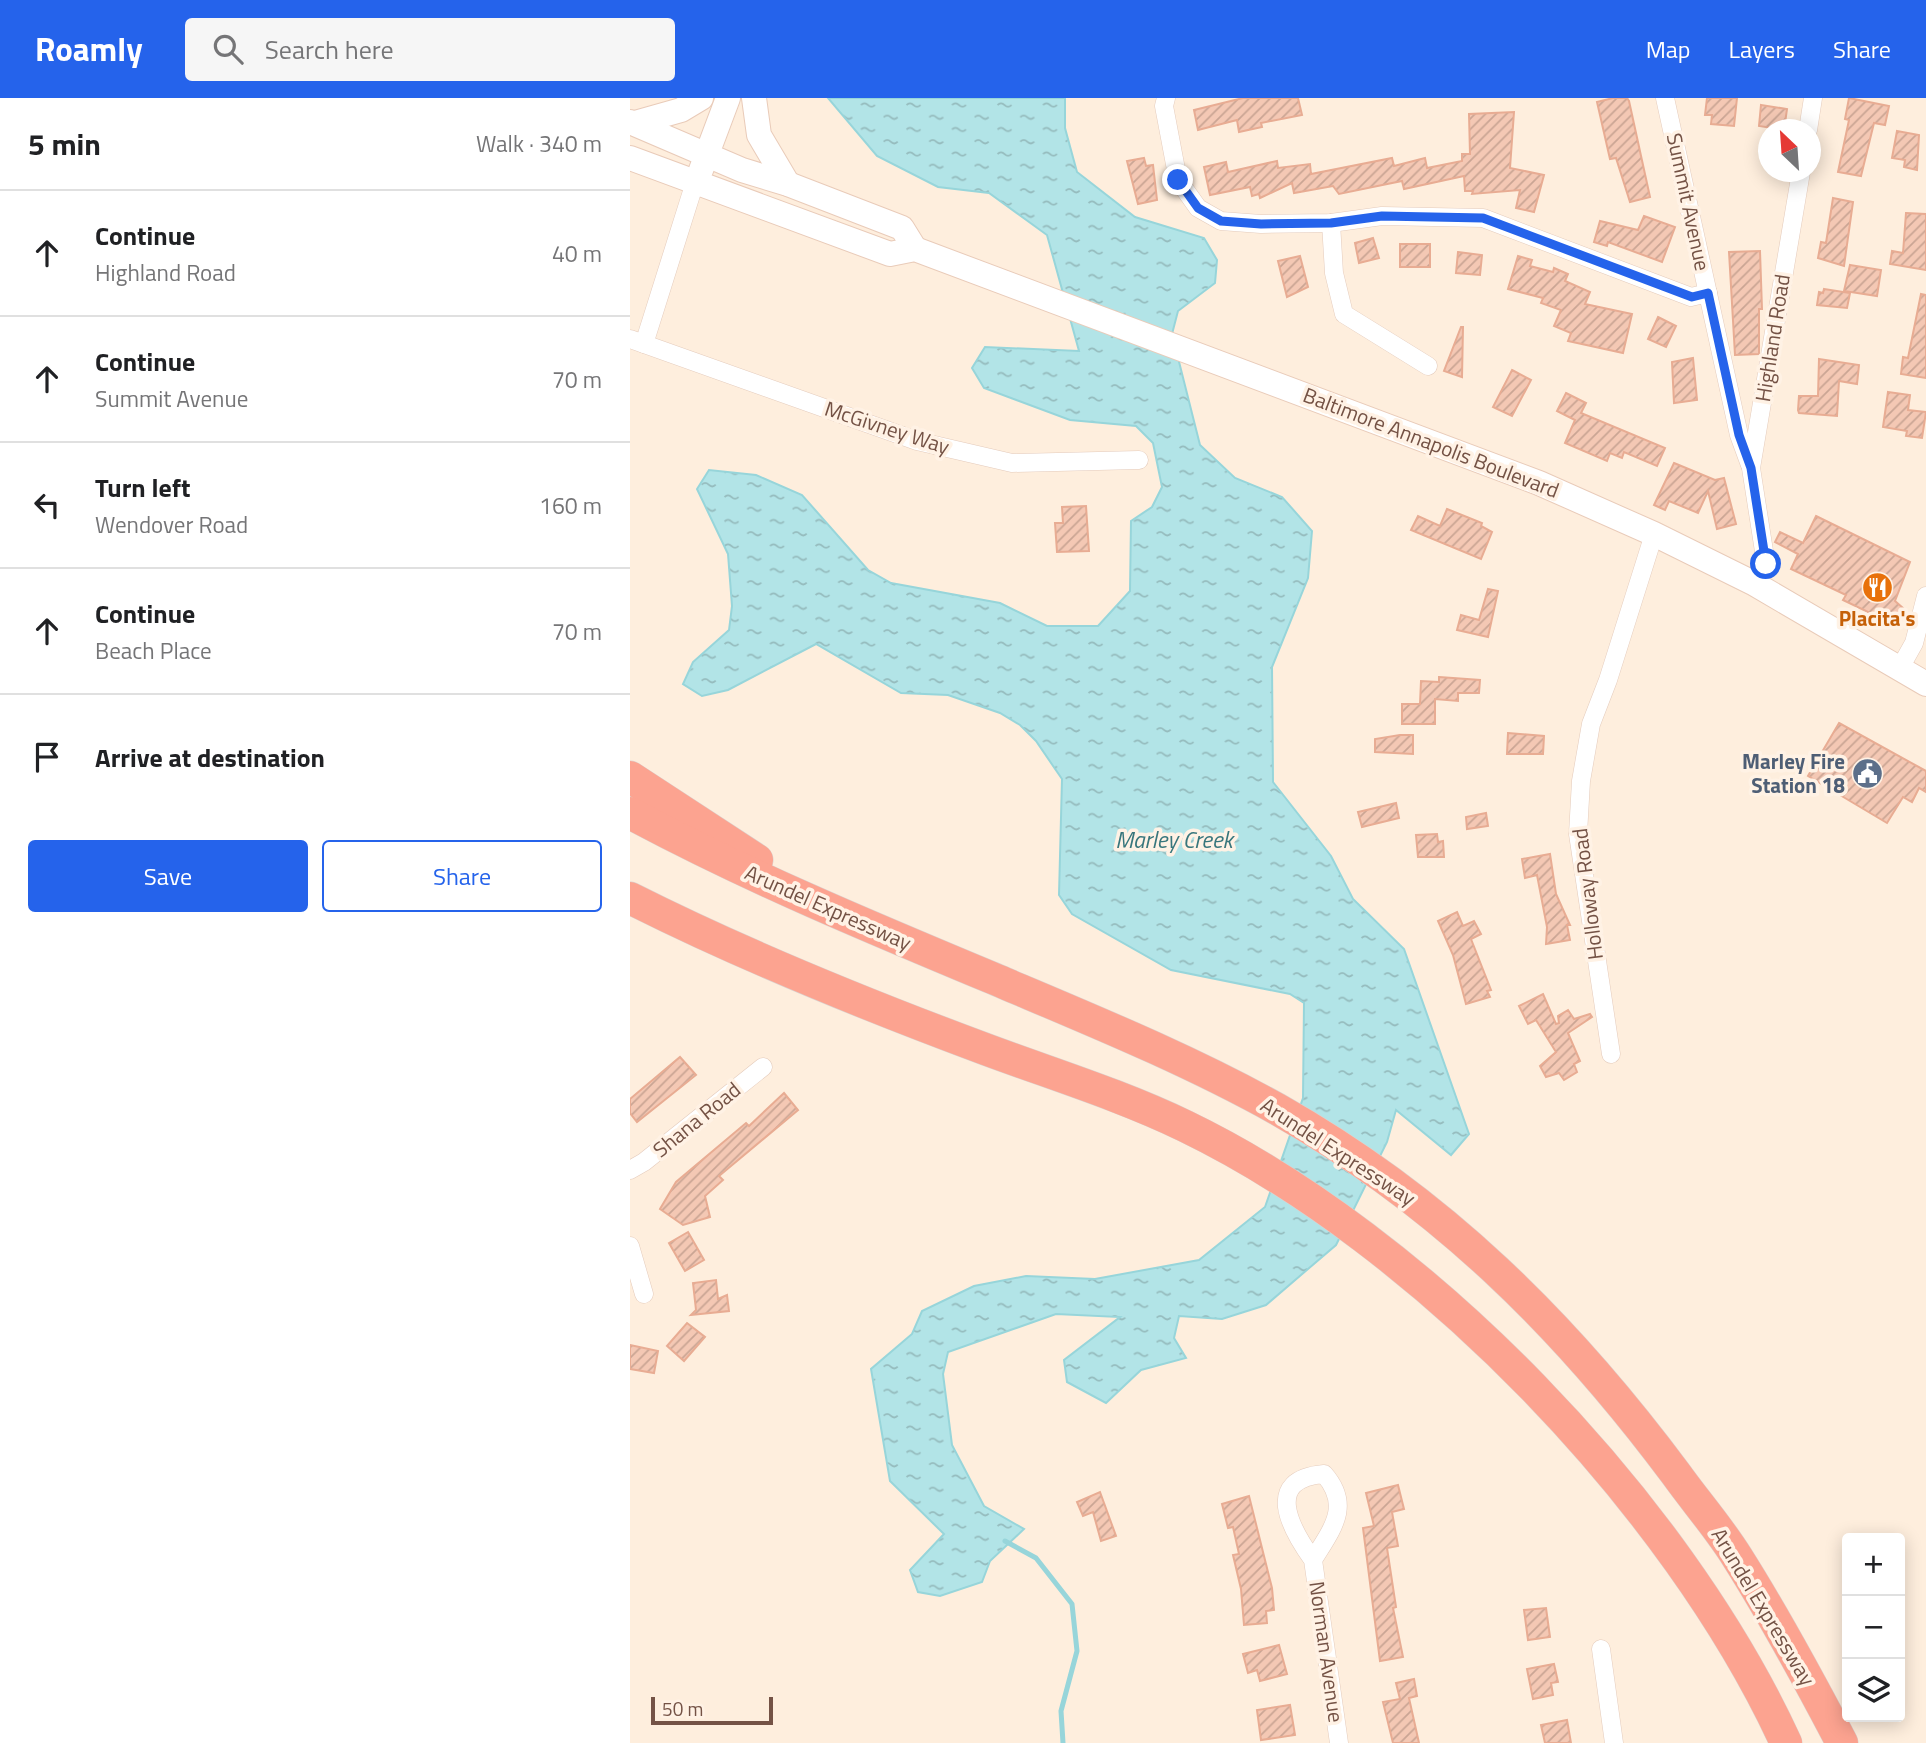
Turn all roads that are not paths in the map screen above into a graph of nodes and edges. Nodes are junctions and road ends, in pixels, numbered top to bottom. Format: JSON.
{"nodes":[{"id":1,"x":701,"y":98,"type":"edge"},
{"id":2,"x":728,"y":98,"type":"edge"},
{"id":3,"x":754,"y":98,"type":"edge"},
{"id":4,"x":1166,"y":98,"type":"edge"},
{"id":5,"x":1665,"y":98,"type":"edge"},
{"id":6,"x":1813,"y":98,"type":"edge"},
{"id":7,"x":1810,"y":119,"type":"edge"},
{"id":8,"x":632,"y":123,"type":"edge"},
{"id":9,"x":708,"y":156,"type":"junction"},
{"id":10,"x":630,"y":158,"type":"edge"},
{"id":11,"x":695,"y":182,"type":"junction"},
{"id":12,"x":1799,"y":182,"type":"edge"},
{"id":13,"x":788,"y":184,"type":"junction"},
{"id":14,"x":1331,"y":223,"type":"junction"},
{"id":15,"x":915,"y":249,"type":"junction"},
{"id":16,"x":1708,"y":293,"type":"junction"},
{"id":17,"x":637,"y":342,"type":"edge"},
{"id":18,"x":1428,"y":366,"type":"dead end"},
{"id":19,"x":1139,"y":460,"type":"dead end"},
{"id":20,"x":1751,"y":468,"type":"junction"},
{"id":21,"x":1654,"y":534,"type":"junction"},
{"id":22,"x":1753,"y":583,"type":"junction"},
{"id":23,"x":1926,"y":596,"type":"edge"},
{"id":24,"x":1900,"y":668,"type":"junction"},
{"id":25,"x":1926,"y":684,"type":"edge"},
{"id":26,"x":630,"y":777,"type":"edge"},
{"id":27,"x":630,"y":813,"type":"edge"},
{"id":28,"x":630,"y":898,"type":"edge"},
{"id":29,"x":840,"y":915,"type":"junction"},
{"id":30,"x":1611,"y":1054,"type":"dead end"},
{"id":31,"x":762,"y":1067,"type":"dead end"},
{"id":32,"x":630,"y":1170,"type":"edge"},
{"id":33,"x":630,"y":1246,"type":"edge"},
{"id":34,"x":644,"y":1294,"type":"dead end"},
{"id":35,"x":1313,"y":1560,"type":"dead end"},
{"id":36,"x":1601,"y":1649,"type":"dead end"},
{"id":37,"x":1339,"y":1743,"type":"edge"},
{"id":38,"x":1614,"y":1743,"type":"edge"},
{"id":39,"x":1786,"y":1743,"type":"edge"},
{"id":40,"x":1842,"y":1743,"type":"edge"}],
"edges":[{"from":1,"to":8,"type":"main road"},
{"from":2,"to":9,"type":"main road"},
{"from":3,"to":13,"type":"main road"},
{"from":4,"to":14,"type":"street"},
{"from":5,"to":16,"type":"street","name":"Summit Avenue"},
{"from":6,"to":7,"type":"street"},
{"from":8,"to":9,"type":"main road","name":"Baltimore Annapolis Boulevard"},
{"from":9,"to":11,"type":"main road"},
{"from":9,"to":13,"type":"main road","name":"Baltimore Annapolis Boulevard"},
{"from":10,"to":11,"type":"main road","name":"Baltimore Annapolis Boulevard"},
{"from":11,"to":15,"type":"main road","name":"Baltimore Annapolis Boulevard"},
{"from":11,"to":17,"type":"street","name":"McGivney Way"},
{"from":12,"to":20,"type":"street","name":"Highland Road"},
{"from":13,"to":15,"type":"main road","name":"Baltimore Annapolis Boulevard"},
{"from":14,"to":16,"type":"street"},
{"from":14,"to":18,"type":"street"},
{"from":15,"to":21,"type":"main road","name":"Baltimore Annapolis Boulevard"},
{"from":16,"to":20,"type":"street","name":"Summit Avenue"},
{"from":17,"to":19,"type":"street","name":"McGivney Way"},
{"from":20,"to":22,"type":"street","name":"Highland Road"},
{"from":21,"to":22,"type":"main road","name":"Baltimore Annapolis Boulevard"},
{"from":21,"to":30,"type":"street","name":"Holloway Road"},
{"from":22,"to":24,"type":"main road","name":"Baltimore Annapolis Boulevard"},
{"from":23,"to":24,"type":"street"},
{"from":24,"to":25,"type":"main road","name":"Baltimore Annapolis Boulevard"},
{"from":26,"to":29,"type":"highway"},
{"from":27,"to":29,"type":"highway","name":"Arundel Expressway"},
{"from":28,"to":39,"type":"highway"},
{"from":29,"to":40,"type":"highway","name":"Arundel Expressway"},
{"from":31,"to":32,"type":"street","name":"Shana Road"},
{"from":33,"to":34,"type":"street"},
{"from":35,"to":37,"type":"street","name":"Norman Avenue"},
{"from":36,"to":38,"type":"street"}]}
